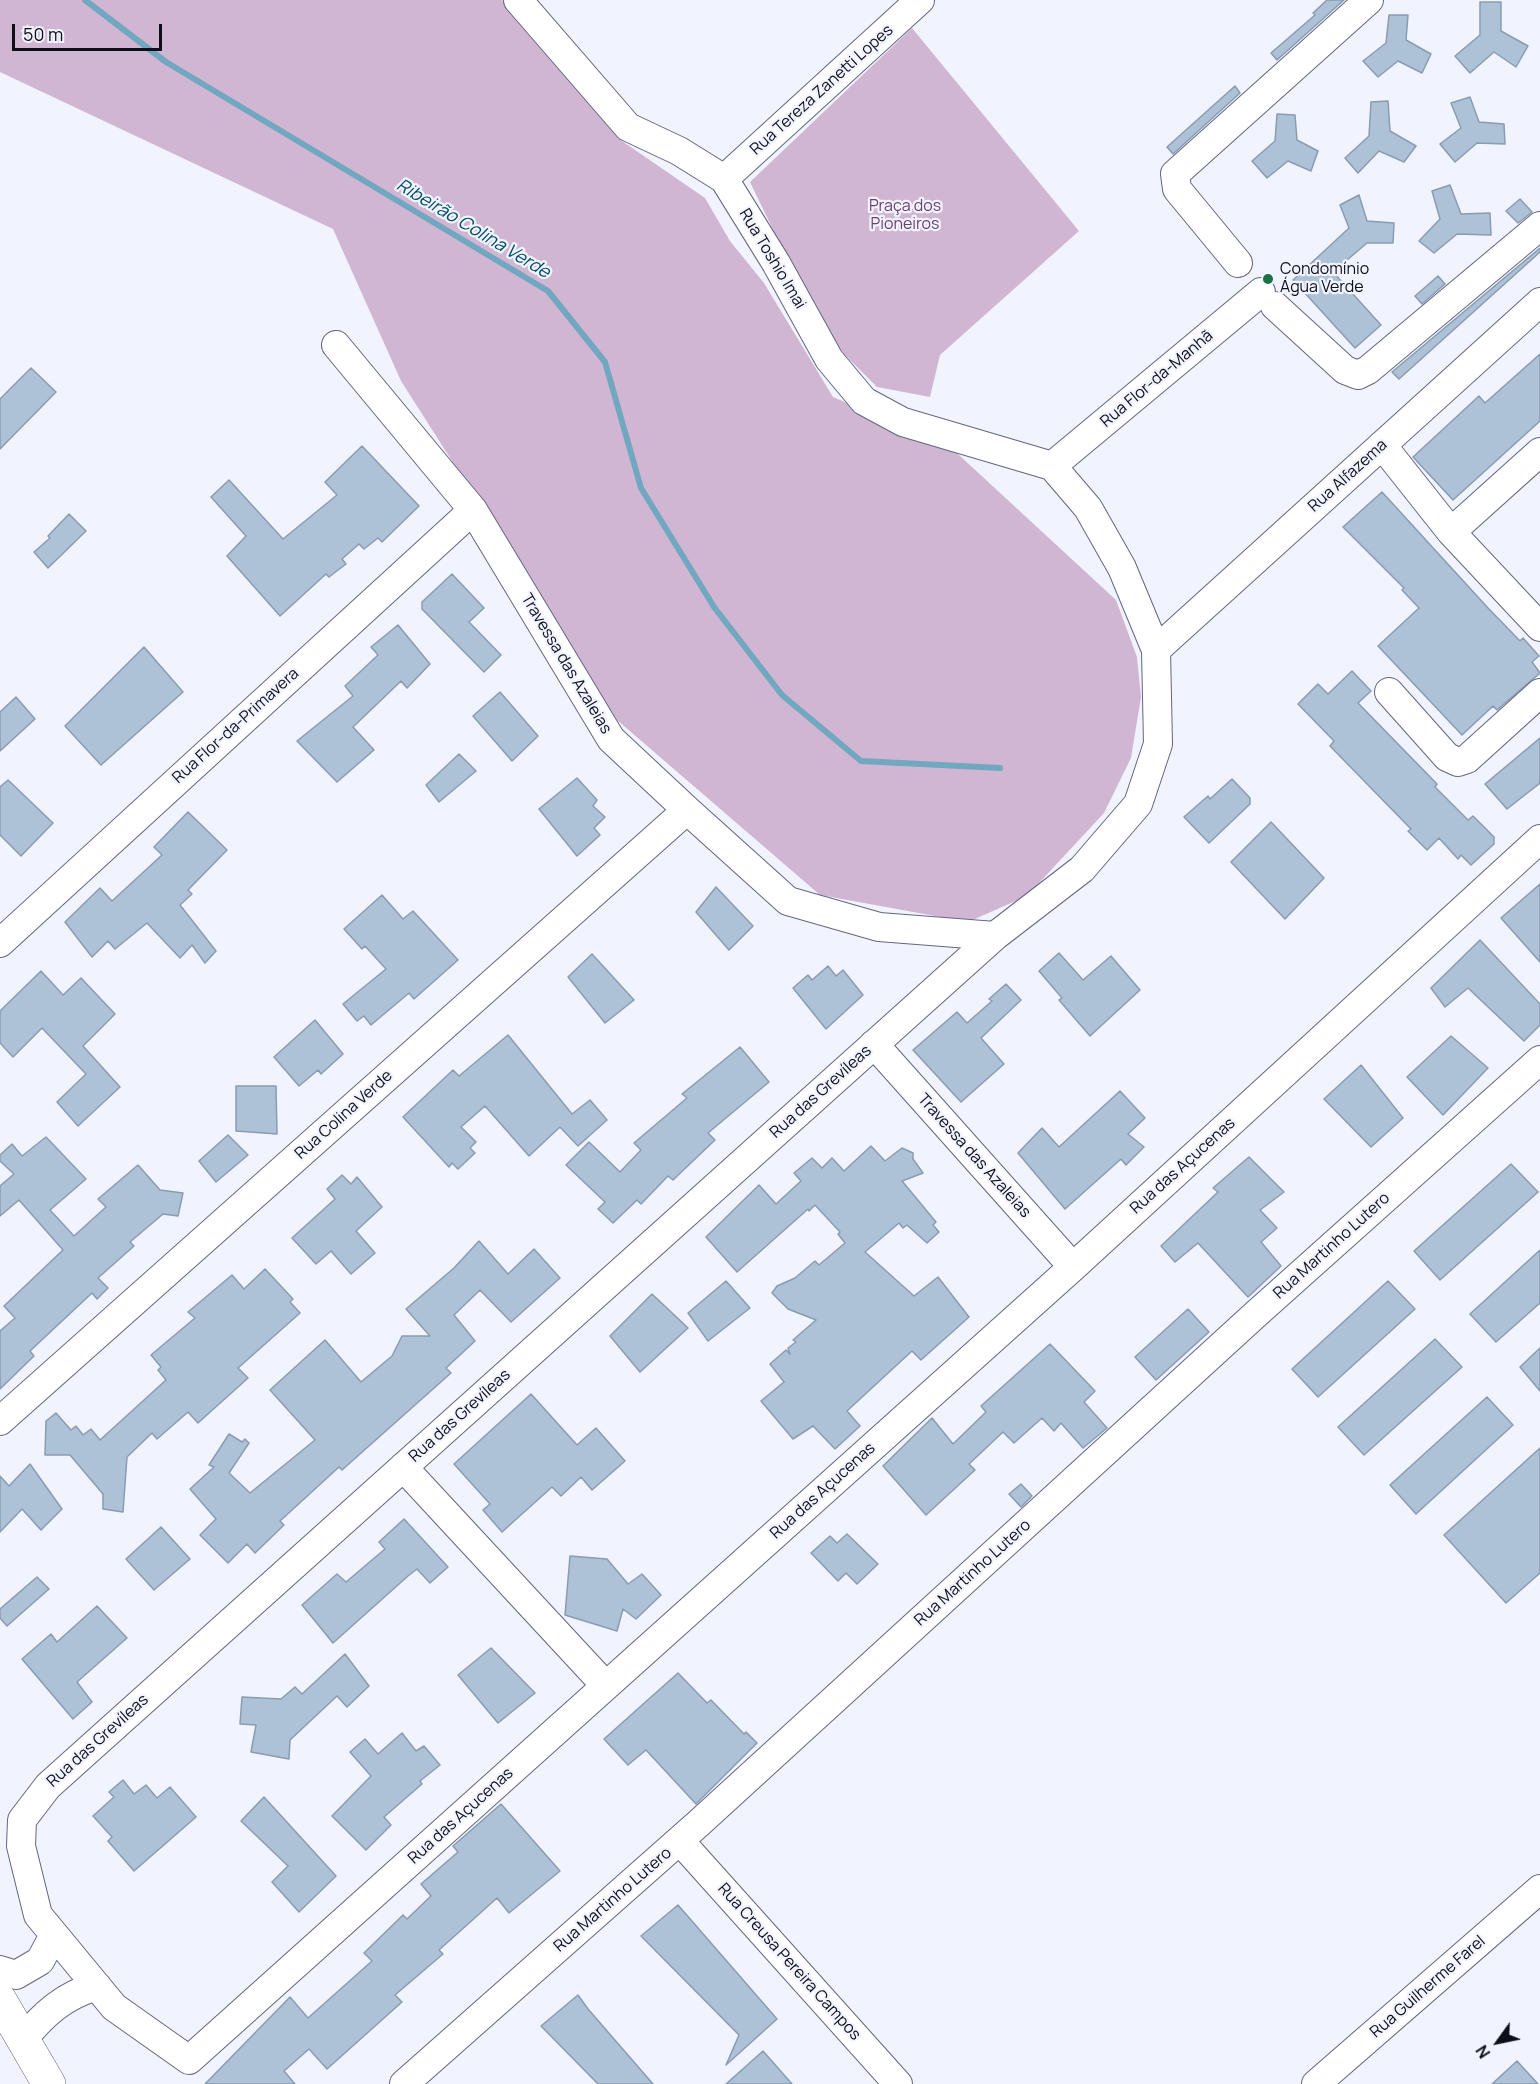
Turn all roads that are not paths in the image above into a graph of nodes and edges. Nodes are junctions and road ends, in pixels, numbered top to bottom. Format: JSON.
{"nodes":[{"id":1,"x":518,"y":0,"type":"edge"},
{"id":2,"x":920,"y":0,"type":"edge"},
{"id":3,"x":1369,"y":0,"type":"edge"},
{"id":4,"x":724,"y":179,"type":"junction"},
{"id":5,"x":1540,"y":226,"type":"edge"},
{"id":6,"x":1257,"y":287,"type":"junction"},
{"id":7,"x":1540,"y":302,"type":"edge"},
{"id":8,"x":336,"y":345,"type":"dead end"},
{"id":9,"x":1382,"y":445,"type":"junction"},
{"id":10,"x":1540,"y":452,"type":"edge"},
{"id":11,"x":1052,"y":466,"type":"junction"},
{"id":12,"x":472,"y":510,"type":"junction"},
{"id":13,"x":1451,"y":532,"type":"junction"},
{"id":14,"x":1540,"y":627,"type":"edge"},
{"id":15,"x":1156,"y":650,"type":"junction"},
{"id":16,"x":1389,"y":692,"type":"dead end"},
{"id":17,"x":1540,"y":693,"type":"edge"},
{"id":18,"x":687,"y":810,"type":"junction"},
{"id":19,"x":1540,"y":839,"type":"edge"},
{"id":20,"x":995,"y":936,"type":"junction"},
{"id":21,"x":0,"y":942,"type":"edge"},
{"id":22,"x":874,"y":1044,"type":"junction"},
{"id":23,"x":1540,"y":1060,"type":"edge"},
{"id":24,"x":1073,"y":1267,"type":"junction"},
{"id":25,"x":0,"y":1421,"type":"edge"},
{"id":26,"x":404,"y":1467,"type":"junction"},
{"id":27,"x":606,"y":1686,"type":"junction"},
{"id":28,"x":680,"y":1840,"type":"junction"},
{"id":29,"x":1540,"y":1889,"type":"edge"},
{"id":30,"x":54,"y":1935,"type":"junction"},
{"id":31,"x":0,"y":1970,"type":"edge"},
{"id":32,"x":97,"y":1986,"type":"junction"},
{"id":33,"x":0,"y":2000,"type":"edge"},
{"id":34,"x":23,"y":2040,"type":"junction"},
{"id":35,"x":49,"y":2084,"type":"edge"},
{"id":36,"x":404,"y":2084,"type":"edge"},
{"id":37,"x":898,"y":2084,"type":"edge"},
{"id":38,"x":1316,"y":2084,"type":"edge"}],
"edges":[{"from":1,"to":4,"type":"street","name":"Rua Toshio Imai"},
{"from":2,"to":4,"type":"street","name":"Rua Tereza Zanetti Lopes"},
{"from":3,"to":6,"type":"street"},
{"from":4,"to":11,"type":"street","name":"Rua Toshio Imai"},
{"from":5,"to":6,"type":"street"},
{"from":6,"to":11,"type":"street","name":"Rua Flor-da-Manhã"},
{"from":7,"to":9,"type":"street","name":"Rua Alfazema"},
{"from":8,"to":12,"type":"street","name":"Travessa das Azaleias"},
{"from":9,"to":13,"type":"street"},
{"from":9,"to":15,"type":"street","name":"Rua Alfazema"},
{"from":10,"to":13,"type":"street"},
{"from":11,"to":15,"type":"street"},
{"from":12,"to":18,"type":"street","name":"Travessa das Azaleias"},
{"from":12,"to":21,"type":"street","name":"Rua Flor-da-Primavera"},
{"from":13,"to":14,"type":"street"},
{"from":15,"to":20,"type":"street","name":"Rua das Grevíleas"},
{"from":16,"to":17,"type":"street"},
{"from":18,"to":20,"type":"street","name":"Travessa das Azaleias"},
{"from":18,"to":25,"type":"street","name":"Rua Colina Verde"},
{"from":19,"to":24,"type":"street","name":"Rua das Açucenas"},
{"from":20,"to":22,"type":"street","name":"Rua das Grevíleas"},
{"from":22,"to":24,"type":"street","name":"Travessa das Azaleias"},
{"from":22,"to":26,"type":"street","name":"Rua das Grevíleas"},
{"from":23,"to":28,"type":"street","name":"Rua Martinho Lutero"},
{"from":24,"to":27,"type":"street","name":"Rua das Açucenas"},
{"from":26,"to":27,"type":"street"},
{"from":26,"to":30,"type":"street","name":"Rua das Grevíleas"},
{"from":27,"to":32,"type":"street","name":"Rua das Açucenas"},
{"from":28,"to":36,"type":"street","name":"Rua Martinho Lutero"},
{"from":28,"to":37,"type":"street","name":"Rua Creusa Pereira Campos"},
{"from":29,"to":38,"type":"street","name":"Rua Guilherme Farel"},
{"from":30,"to":31,"type":"street"},
{"from":30,"to":32,"type":"street","name":"Rua das Grevíleas"},
{"from":32,"to":34,"type":"street"},
{"from":33,"to":34,"type":"main road"},
{"from":34,"to":35,"type":"main road"}]}
